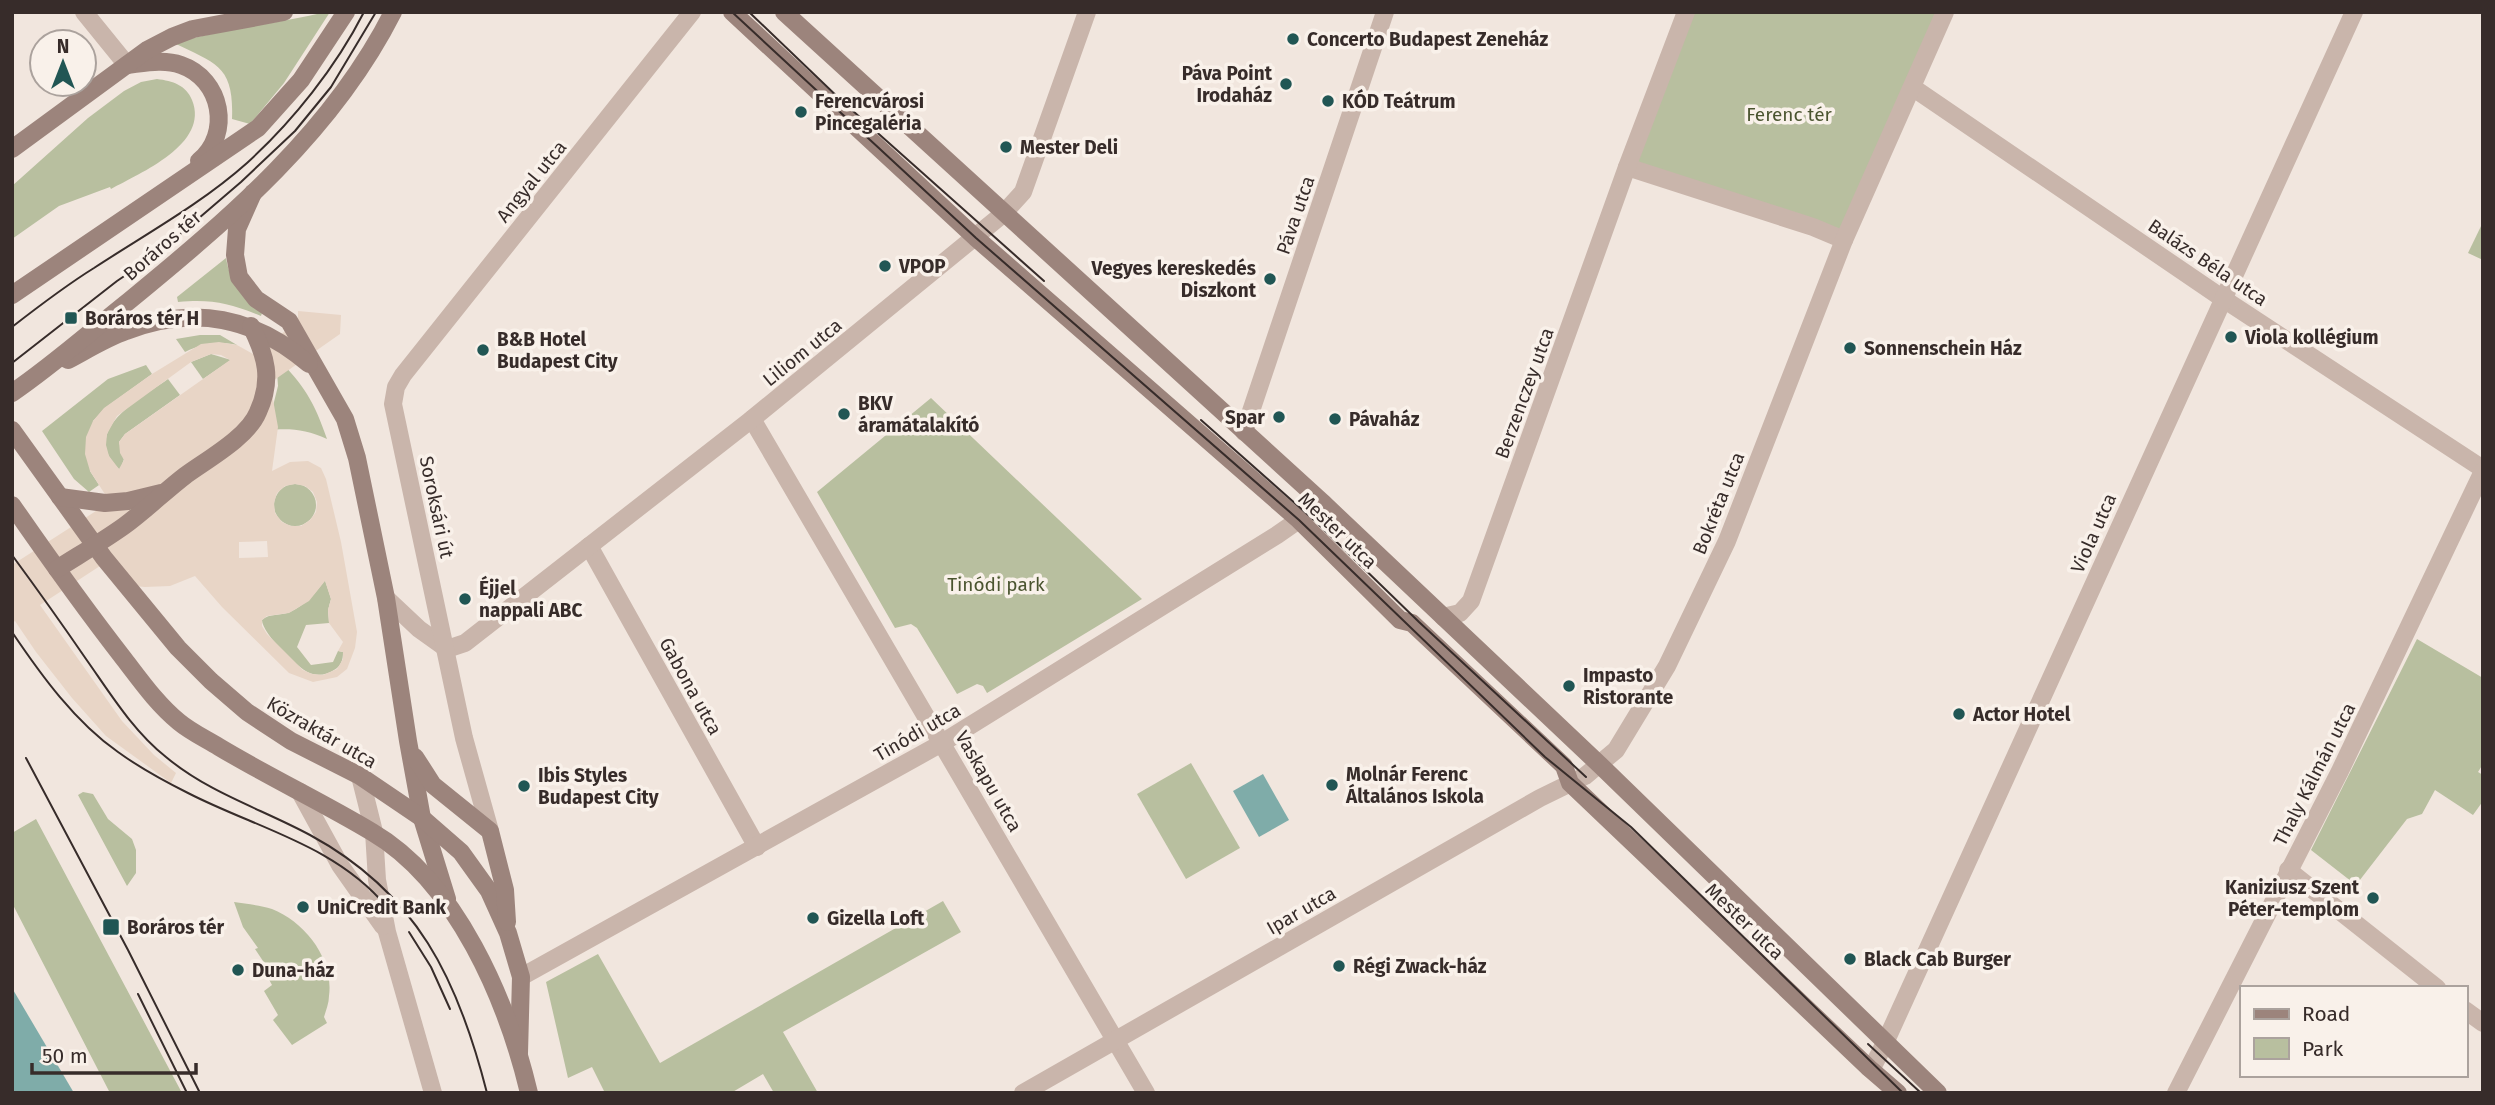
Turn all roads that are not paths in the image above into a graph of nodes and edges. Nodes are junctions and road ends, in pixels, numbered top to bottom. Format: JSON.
{"nodes":[{"id":1,"x":84,"y":12,"type":"edge"},
{"id":2,"x":284,"y":12,"type":"edge"},
{"id":3,"x":346,"y":12,"type":"edge"},
{"id":4,"x":393,"y":12,"type":"edge"},
{"id":5,"x":692,"y":12,"type":"edge"},
{"id":6,"x":732,"y":12,"type":"edge"},
{"id":7,"x":784,"y":12,"type":"edge"},
{"id":8,"x":1087,"y":12,"type":"edge"},
{"id":9,"x":1385,"y":12,"type":"edge"},
{"id":10,"x":1686,"y":12,"type":"edge"},
{"id":11,"x":1945,"y":12,"type":"edge"},
{"id":12,"x":2354,"y":12,"type":"edge"},
{"id":13,"x":218,"y":18,"type":"edge"},
{"id":14,"x":127,"y":65,"type":"junction"},
{"id":15,"x":1912,"y":87,"type":"junction"},
{"id":16,"x":12,"y":149,"type":"edge"},
{"id":17,"x":1627,"y":167,"type":"junction"},
{"id":18,"x":253,"y":193,"type":"junction"},
{"id":19,"x":1003,"y":214,"type":"junction"},
{"id":20,"x":131,"y":216,"type":"junction"},
{"id":21,"x":976,"y":238,"type":"junction"},
{"id":22,"x":1844,"y":240,"type":"junction"},
{"id":23,"x":12,"y":295,"type":"edge"},
{"id":24,"x":2222,"y":298,"type":"junction"},
{"id":25,"x":251,"y":326,"type":"junction"},
{"id":26,"x":40,"y":374,"type":"junction"},
{"id":27,"x":320,"y":374,"type":"junction"},
{"id":28,"x":403,"y":375,"type":"joint"},
{"id":29,"x":12,"y":393,"type":"edge"},
{"id":30,"x":752,"y":418,"type":"junction"},
{"id":31,"x":12,"y":430,"type":"edge"},
{"id":32,"x":1244,"y":432,"type":"junction"},
{"id":33,"x":2483,"y":470,"type":"edge"},
{"id":34,"x":164,"y":492,"type":"junction"},
{"id":35,"x":60,"y":497,"type":"junction"},
{"id":36,"x":1323,"y":503,"type":"junction"},
{"id":37,"x":12,"y":505,"type":"edge"},
{"id":38,"x":1299,"y":520,"type":"junction"},
{"id":39,"x":94,"y":545,"type":"junction"},
{"id":40,"x":589,"y":547,"type":"junction"},
{"id":41,"x":57,"y":569,"type":"junction"},
{"id":42,"x":386,"y":598,"type":"junction"},
{"id":43,"x":1443,"y":617,"type":"junction"},
{"id":44,"x":447,"y":649,"type":"junction"},
{"id":45,"x":942,"y":743,"type":"junction"},
{"id":46,"x":409,"y":746,"type":"junction"},
{"id":47,"x":1600,"y":765,"type":"junction"},
{"id":48,"x":1567,"y":775,"type":"junction"},
{"id":49,"x":360,"y":776,"type":"junction"},
{"id":50,"x":300,"y":792,"type":"junction"},
{"id":51,"x":422,"y":818,"type":"junction"},
{"id":52,"x":490,"y":831,"type":"junction"},
{"id":53,"x":374,"y":832,"type":"junction"},
{"id":54,"x":757,"y":847,"type":"junction"},
{"id":55,"x":2288,"y":870,"type":"junction"},
{"id":56,"x":449,"y":906,"type":"junction"},
{"id":57,"x":387,"y":932,"type":"junction"},
{"id":58,"x":508,"y":933,"type":"junction"},
{"id":59,"x":520,"y":977,"type":"junction"},
{"id":60,"x":2434,"y":986,"type":"edge"},
{"id":61,"x":2467,"y":1011,"type":"edge"},
{"id":62,"x":2483,"y":1023,"type":"edge"},
{"id":63,"x":1116,"y":1040,"type":"junction"},
{"id":64,"x":1885,"y":1043,"type":"junction"},
{"id":65,"x":519,"y":1053,"type":"junction"},
{"id":66,"x":1869,"y":1068,"type":"junction"},
{"id":67,"x":433,"y":1093,"type":"edge"},
{"id":68,"x":529,"y":1093,"type":"edge"},
{"id":69,"x":1023,"y":1093,"type":"edge"},
{"id":70,"x":1146,"y":1093,"type":"edge"},
{"id":71,"x":1898,"y":1093,"type":"edge"},
{"id":72,"x":1938,"y":1093,"type":"edge"},
{"id":73,"x":2176,"y":1093,"type":"edge"}],
"edges":[{"from":1,"to":14,"type":"street"},
{"from":2,"to":13,"type":"main road"},
{"from":3,"to":20,"type":"main road","name":"Boráros tér"},
{"from":4,"to":18,"type":"main road","name":"Boráros tér"},
{"from":5,"to":28,"type":"street","name":"Angyal utca"},
{"from":6,"to":21,"type":"main road","name":"Mester utca"},
{"from":7,"to":19,"type":"main road","name":"Mester utca"},
{"from":8,"to":19,"type":"street","name":"Liliom utca"},
{"from":9,"to":32,"type":"street","name":"Páva utca"},
{"from":10,"to":17,"type":"street"},
{"from":11,"to":15,"type":"street"},
{"from":12,"to":24,"type":"street","name":"Viola utca"},
{"from":13,"to":14,"type":"main road"},
{"from":14,"to":16,"type":"main road"},
{"from":14,"to":20,"type":"main road"},
{"from":15,"to":22,"type":"street"},
{"from":15,"to":24,"type":"street","name":"Balázs Béla utca"},
{"from":17,"to":22,"type":"street"},
{"from":17,"to":43,"type":"street","name":"Berzenczey utca"},
{"from":18,"to":26,"type":"main road","name":"Boráros tér"},
{"from":18,"to":27,"type":"main road"},
{"from":19,"to":21,"type":"street","name":"Liliom utca"},
{"from":19,"to":32,"type":"main road","name":"Mester utca"},
{"from":20,"to":23,"type":"main road"},
{"from":21,"to":30,"type":"street","name":"Liliom utca"},
{"from":21,"to":38,"type":"main road","name":"Mester utca"},
{"from":22,"to":47,"type":"street","name":"Bokréta utca"},
{"from":24,"to":33,"type":"street","name":"Balázs Béla utca"},
{"from":24,"to":64,"type":"street","name":"Viola utca"},
{"from":25,"to":26,"type":"main road"},
{"from":25,"to":27,"type":"main road"},
{"from":25,"to":34,"type":"main road"},
{"from":26,"to":29,"type":"main road"},
{"from":27,"to":42,"type":"main road"},
{"from":28,"to":44,"type":"street","name":"Soroksári út"},
{"from":30,"to":40,"type":"street","name":"Liliom utca"},
{"from":30,"to":45,"type":"street","name":"Vaskapu utca"},
{"from":31,"to":35,"type":"main road","name":"Közraktár utca"},
{"from":32,"to":36,"type":"main road","name":"Mester utca"},
{"from":33,"to":55,"type":"street","name":"Thaly Kálmán utca"},
{"from":34,"to":35,"type":"main road"},
{"from":34,"to":39,"type":"main road"},
{"from":35,"to":39,"type":"main road","name":"Közraktár utca"},
{"from":36,"to":38,"type":"street","name":"Tinódi utca"},
{"from":36,"to":43,"type":"main road","name":"Mester utca"},
{"from":37,"to":41,"type":"main road"},
{"from":38,"to":45,"type":"street","name":"Tinódi utca"},
{"from":38,"to":48,"type":"main road","name":"Mester utca"},
{"from":39,"to":41,"type":"main road"},
{"from":39,"to":49,"type":"main road","name":"Közraktár utca"},
{"from":40,"to":44,"type":"street","name":"Liliom utca"},
{"from":40,"to":54,"type":"street","name":"Gabona utca"},
{"from":41,"to":50,"type":"main road"},
{"from":42,"to":44,"type":"street"},
{"from":42,"to":46,"type":"main road"},
{"from":43,"to":47,"type":"main road","name":"Mester utca"},
{"from":44,"to":52,"type":"street","name":"Soroksári út"},
{"from":45,"to":54,"type":"street","name":"Tinódi utca"},
{"from":45,"to":63,"type":"street","name":"Vaskapu utca"},
{"from":46,"to":51,"type":"main road"},
{"from":46,"to":52,"type":"main road"},
{"from":47,"to":48,"type":"street","name":"Ipar utca"},
{"from":47,"to":64,"type":"main road","name":"Mester utca"},
{"from":48,"to":63,"type":"street","name":"Ipar utca"},
{"from":48,"to":66,"type":"main road","name":"Mester utca"},
{"from":49,"to":51,"type":"main road","name":"Közraktár utca"},
{"from":49,"to":53,"type":"street"},
{"from":50,"to":53,"type":"main road"},
{"from":50,"to":57,"type":"street"},
{"from":51,"to":56,"type":"main road"},
{"from":51,"to":58,"type":"main road","name":"Közraktár utca"},
{"from":52,"to":58,"type":"main road"},
{"from":53,"to":56,"type":"main road"},
{"from":53,"to":57,"type":"street"},
{"from":54,"to":59,"type":"street","name":"Tinódi utca"},
{"from":55,"to":60,"type":"street"},
{"from":55,"to":73,"type":"street","name":"Thaly Kálmán utca"},
{"from":56,"to":65,"type":"main road"},
{"from":57,"to":67,"type":"street"},
{"from":58,"to":59,"type":"main road"},
{"from":59,"to":65,"type":"main road"},
{"from":61,"to":62,"type":"street"},
{"from":63,"to":69,"type":"street","name":"Ipar utca"},
{"from":63,"to":70,"type":"street","name":"Vaskapu utca"},
{"from":64,"to":66,"type":"street","name":"Viola utca"},
{"from":64,"to":72,"type":"main road","name":"Mester utca"},
{"from":65,"to":68,"type":"main road"},
{"from":66,"to":71,"type":"main road","name":"Mester utca"}]}
